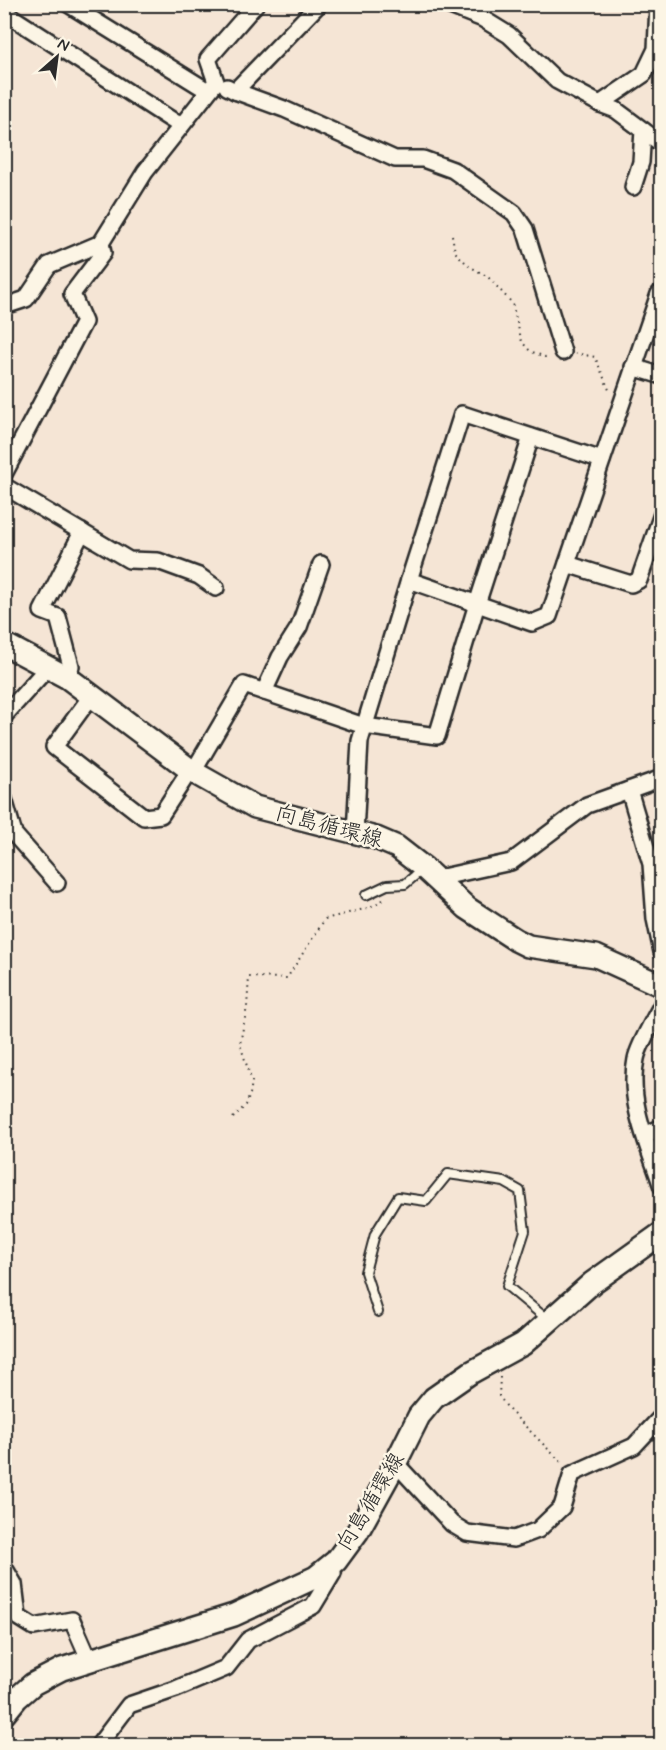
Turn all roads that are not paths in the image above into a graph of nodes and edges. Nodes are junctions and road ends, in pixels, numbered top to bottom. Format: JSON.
{"nodes":[{"id":1,"x":69,"y":4,"type":"edge"},
{"id":2,"x":256,"y":4,"type":"edge"},
{"id":3,"x":319,"y":4,"type":"edge"},
{"id":4,"x":445,"y":4,"type":"edge"},
{"id":5,"x":658,"y":4,"type":"edge"},
{"id":6,"x":10,"y":11,"type":"edge"},
{"id":7,"x":659,"y":43,"type":"edge"},
{"id":8,"x":212,"y":87,"type":"junction"},
{"id":9,"x":235,"y":91,"type":"junction"},
{"id":10,"x":600,"y":104,"type":"junction"},
{"id":11,"x":181,"y":126,"type":"junction"},
{"id":12,"x":643,"y":130,"type":"junction"},
{"id":13,"x":659,"y":142,"type":"dead end"},
{"id":14,"x":633,"y":187,"type":"dead end"},
{"id":15,"x":102,"y":243,"type":"junction"},
{"id":16,"x":662,"y":295,"type":"edge"},
{"id":17,"x":4,"y":303,"type":"edge"},
{"id":18,"x":563,"y":352,"type":"road end"},
{"id":19,"x":633,"y":367,"type":"junction"},
{"id":20,"x":662,"y":376,"type":"edge"},
{"id":21,"x":531,"y":436,"type":"junction"},
{"id":22,"x":602,"y":459,"type":"junction"},
{"id":23,"x":4,"y":474,"type":"edge"},
{"id":24,"x":4,"y":486,"type":"edge"},
{"id":25,"x":662,"y":514,"type":"edge"},
{"id":26,"x":82,"y":532,"type":"junction"},
{"id":27,"x":321,"y":564,"type":"dead end"},
{"id":28,"x":567,"y":564,"type":"junction"},
{"id":29,"x":409,"y":580,"type":"junction"},
{"id":30,"x":216,"y":588,"type":"dead end"},
{"id":31,"x":477,"y":604,"type":"junction"},
{"id":32,"x":4,"y":644,"type":"edge"},
{"id":33,"x":49,"y":666,"type":"junction"},
{"id":34,"x":68,"y":678,"type":"junction"},
{"id":35,"x":264,"y":692,"type":"junction"},
{"id":36,"x":92,"y":695,"type":"junction"},
{"id":37,"x":4,"y":716,"type":"edge"},
{"id":38,"x":364,"y":726,"type":"junction"},
{"id":39,"x":194,"y":772,"type":"junction"},
{"id":40,"x":662,"y":778,"type":"edge"},
{"id":41,"x":629,"y":790,"type":"junction"},
{"id":42,"x":4,"y":800,"type":"edge"},
{"id":43,"x":355,"y":832,"type":"junction"},
{"id":44,"x":431,"y":875,"type":"junction"},
{"id":45,"x":57,"y":883,"type":"dead end"},
{"id":46,"x":366,"y":895,"type":"dead end"},
{"id":47,"x":662,"y":952,"type":"edge"},
{"id":48,"x":662,"y":986,"type":"edge"},
{"id":49,"x":662,"y":1004,"type":"edge"},
{"id":50,"x":662,"y":1127,"type":"edge"},
{"id":51,"x":645,"y":1135,"type":"junction"},
{"id":52,"x":662,"y":1187,"type":"edge"},
{"id":53,"x":662,"y":1233,"type":"edge"},
{"id":54,"x":378,"y":1312,"type":"dead end"},
{"id":55,"x":549,"y":1321,"type":"junction"},
{"id":56,"x":662,"y":1416,"type":"edge"},
{"id":57,"x":394,"y":1466,"type":"junction"},
{"id":58,"x":4,"y":1566,"type":"edge"},
{"id":59,"x":328,"y":1567,"type":"junction"},
{"id":60,"x":89,"y":1659,"type":"junction"},
{"id":61,"x":4,"y":1714,"type":"edge"},
{"id":62,"x":98,"y":1746,"type":"edge"}],
"edges":[{"from":1,"to":8,"type":"street"},
{"from":2,"to":8,"type":"street"},
{"from":3,"to":9,"type":"street"},
{"from":4,"to":10,"type":"street"},
{"from":5,"to":7,"type":"street"},
{"from":6,"to":11,"type":"street"},
{"from":7,"to":10,"type":"street"},
{"from":8,"to":9,"type":"street"},
{"from":8,"to":11,"type":"street"},
{"from":9,"to":18,"type":"street"},
{"from":10,"to":12,"type":"street"},
{"from":11,"to":15,"type":"street"},
{"from":12,"to":13,"type":"street"},
{"from":12,"to":14,"type":"street"},
{"from":15,"to":17,"type":"street"},
{"from":15,"to":23,"type":"street"},
{"from":16,"to":19,"type":"street"},
{"from":19,"to":20,"type":"street"},
{"from":19,"to":22,"type":"street"},
{"from":21,"to":22,"type":"street"},
{"from":21,"to":29,"type":"street"},
{"from":21,"to":31,"type":"street"},
{"from":22,"to":28,"type":"street"},
{"from":24,"to":26,"type":"street"},
{"from":25,"to":28,"type":"street"},
{"from":26,"to":30,"type":"street"},
{"from":26,"to":34,"type":"street"},
{"from":27,"to":35,"type":"street"},
{"from":28,"to":31,"type":"street"},
{"from":29,"to":31,"type":"street"},
{"from":29,"to":38,"type":"street"},
{"from":31,"to":38,"type":"street"},
{"from":32,"to":33,"type":"main road","name":"向島循環線"},
{"from":33,"to":34,"type":"main road","name":"向島循環線"},
{"from":33,"to":37,"type":"street"},
{"from":34,"to":36,"type":"main road","name":"向島循環線"},
{"from":35,"to":38,"type":"street"},
{"from":35,"to":39,"type":"street"},
{"from":36,"to":39,"type":"main road","name":"向島循環線"},
{"from":36,"to":39,"type":"street"},
{"from":38,"to":43,"type":"street"},
{"from":39,"to":43,"type":"main road","name":"向島循環線"},
{"from":40,"to":41,"type":"street"},
{"from":41,"to":44,"type":"street"},
{"from":41,"to":47,"type":"street"},
{"from":42,"to":45,"type":"street"},
{"from":43,"to":44,"type":"main road","name":"向島循環線"},
{"from":44,"to":46,"type":"lane"},
{"from":44,"to":48,"type":"main road","name":"向島循環線"},
{"from":49,"to":51,"type":"street"},
{"from":50,"to":51,"type":"street"},
{"from":51,"to":52,"type":"street"},
{"from":53,"to":55,"type":"main road","name":"向島循環線"},
{"from":54,"to":55,"type":"lane"},
{"from":55,"to":57,"type":"main road","name":"向島循環線"},
{"from":56,"to":57,"type":"street"},
{"from":57,"to":59,"type":"main road","name":"向島循環線"},
{"from":58,"to":60,"type":"street"},
{"from":59,"to":60,"type":"main road","name":"向島循環線"},
{"from":59,"to":62,"type":"street"},
{"from":60,"to":61,"type":"main road","name":"向島循環線"}]}
